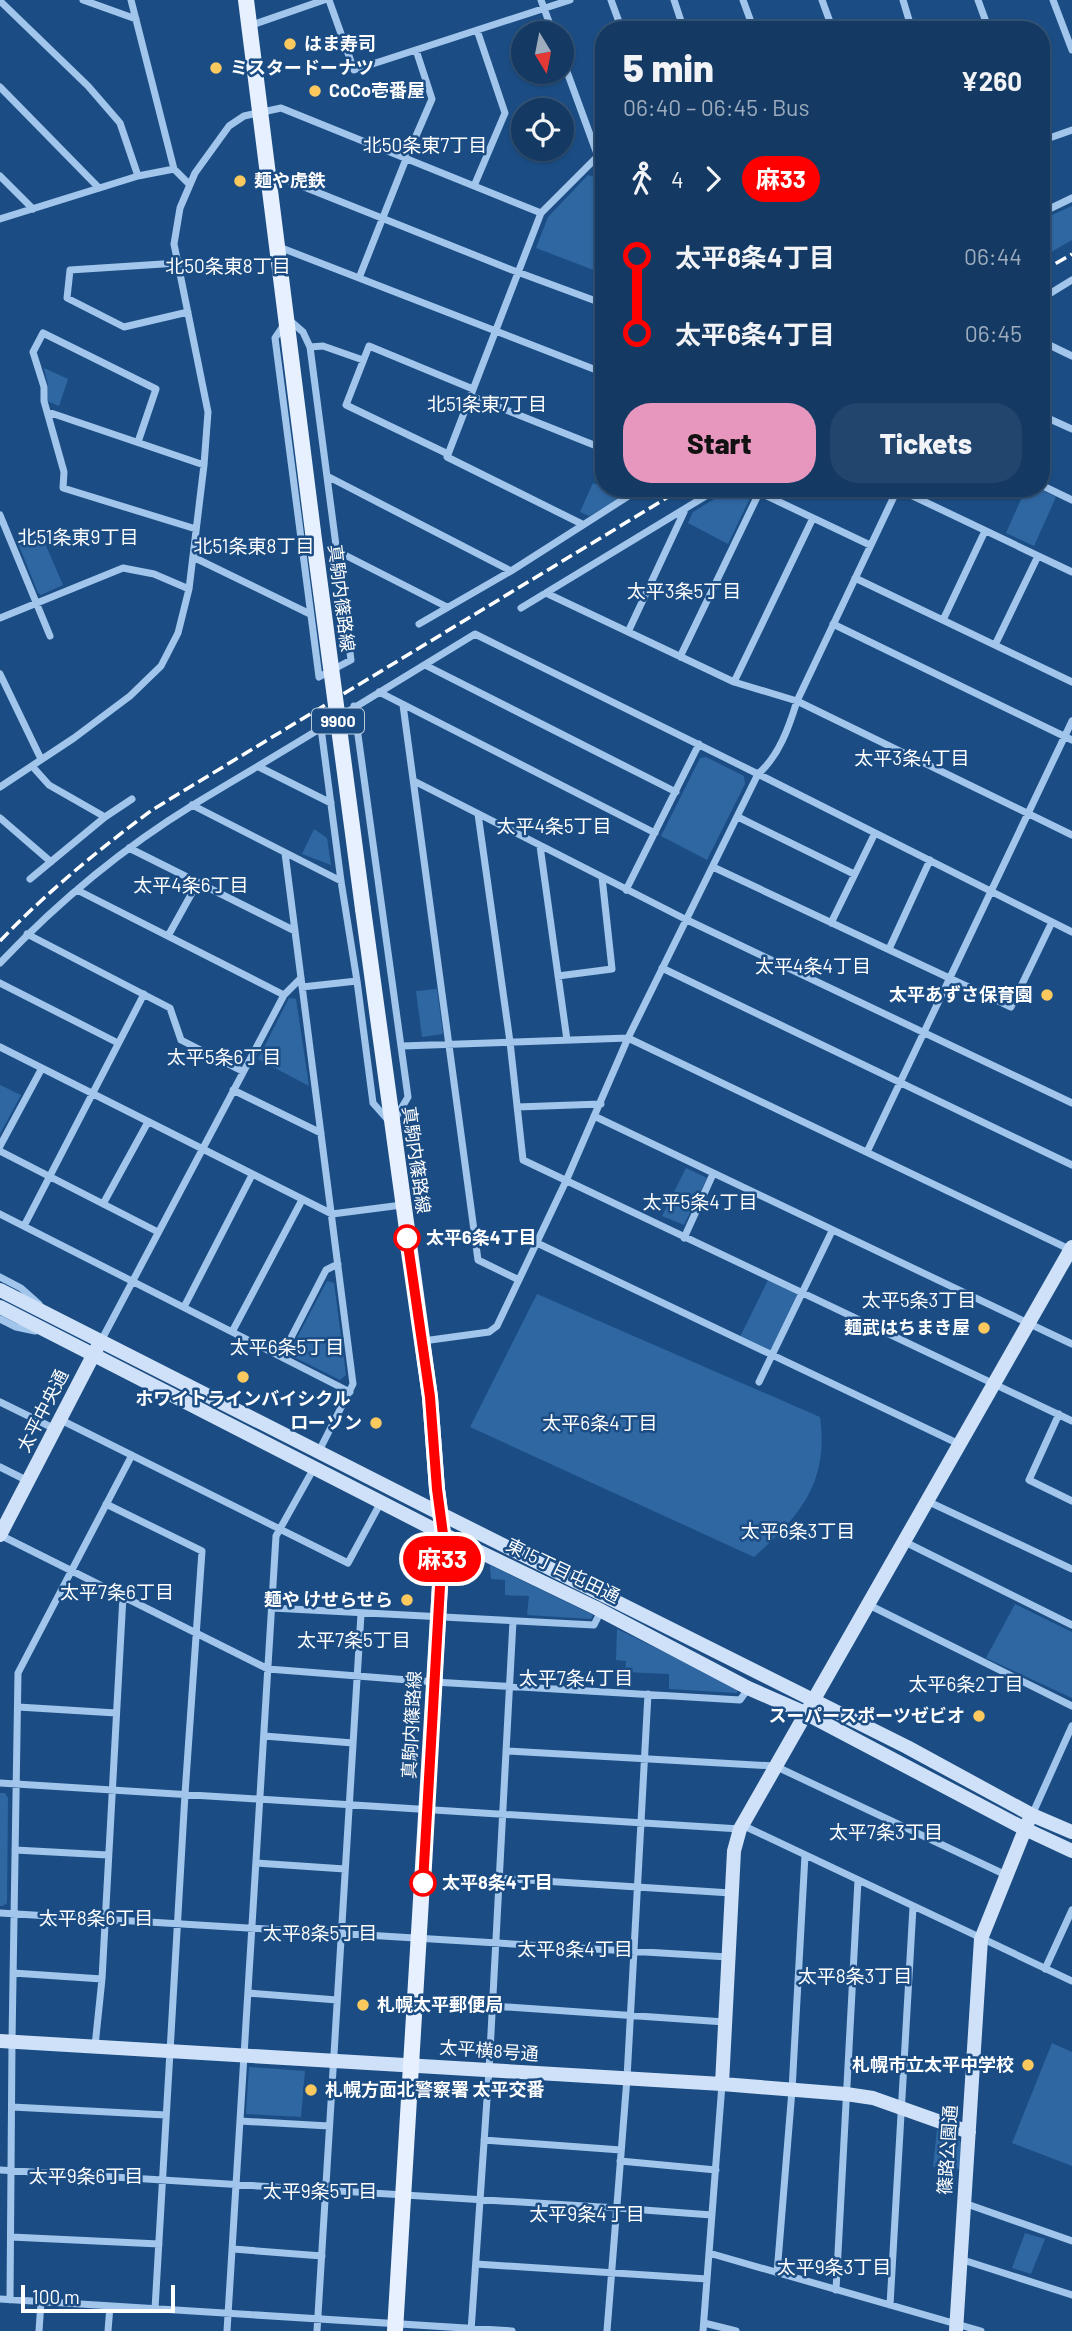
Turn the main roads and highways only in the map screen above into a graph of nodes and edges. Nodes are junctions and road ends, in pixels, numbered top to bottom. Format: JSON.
{"nodes":[{"id":1,"x":246,"y":0,"type":"edge"},
{"id":2,"x":396,"y":2328,"type":"edge"}],
"edges":[{"from":1,"to":2,"type":"main road","name":"真駒内篠路線","number":"9900","bridge":true}]}
